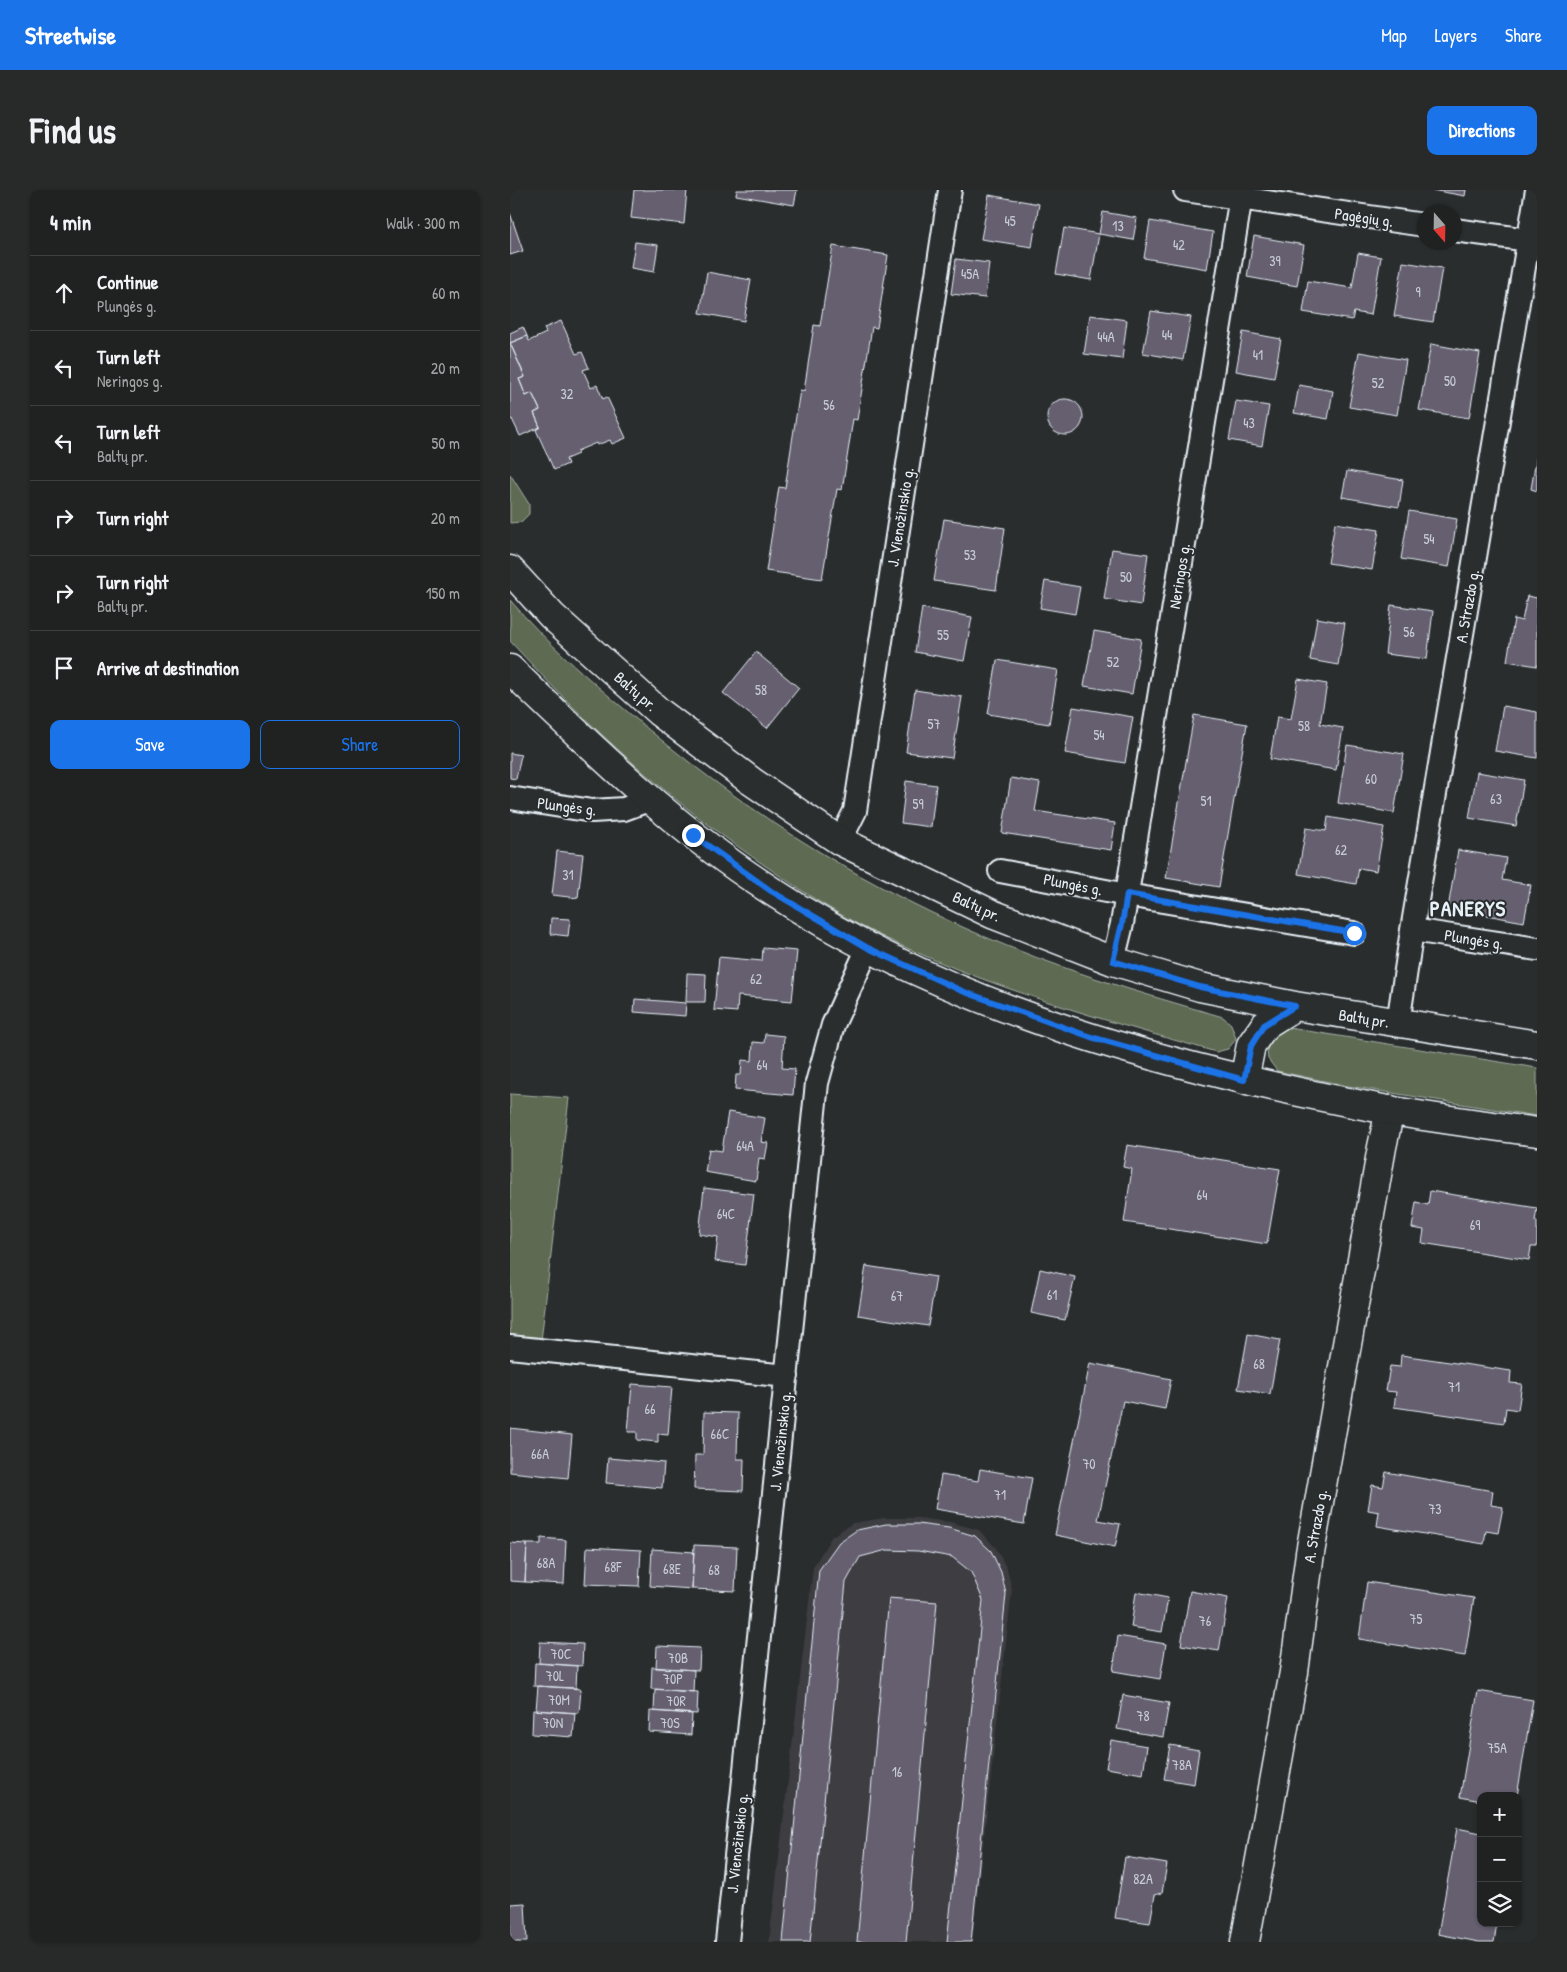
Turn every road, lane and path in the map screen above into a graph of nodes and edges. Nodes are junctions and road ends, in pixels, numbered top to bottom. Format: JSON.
{"nodes":[{"id":1,"x":950,"y":190,"type":"edge"},
{"id":2,"x":1185,"y":190,"type":"edge"},
{"id":3,"x":1536,"y":190,"type":"edge"},
{"id":4,"x":1241,"y":195,"type":"edge"},
{"id":5,"x":1417,"y":224,"type":"edge"},
{"id":6,"x":1462,"y":231,"type":"edge"},
{"id":7,"x":1533,"y":241,"type":"edge"},
{"id":8,"x":510,"y":570,"type":"edge"},
{"id":9,"x":510,"y":669,"type":"edge"},
{"id":10,"x":510,"y":798,"type":"edge"},
{"id":11,"x":651,"y":799,"type":"junction"},
{"id":12,"x":840,"y":841,"type":"junction"},
{"id":13,"x":1000,"y":871,"type":"dead end"},
{"id":14,"x":1127,"y":894,"type":"junction"},
{"id":15,"x":1412,"y":930,"type":"junction"},
{"id":16,"x":1354,"y":933,"type":"dead end"},
{"id":17,"x":868,"y":948,"type":"junction"},
{"id":18,"x":1537,"y":949,"type":"edge"},
{"id":19,"x":1113,"y":961,"type":"junction"},
{"id":20,"x":1295,"y":1006,"type":"junction"},
{"id":21,"x":1398,"y":1023,"type":"junction"},
{"id":22,"x":1537,"y":1045,"type":"edge"},
{"id":23,"x":1244,"y":1080,"type":"junction"},
{"id":24,"x":1390,"y":1110,"type":"junction"},
{"id":25,"x":1537,"y":1132,"type":"edge"},
{"id":26,"x":510,"y":1347,"type":"edge"},
{"id":27,"x":787,"y":1376,"type":"junction"},
{"id":28,"x":727,"y":1942,"type":"edge"},
{"id":29,"x":1245,"y":1942,"type":"edge"}],
"edges":[{"from":1,"to":12,"type":"street","name":"J. Vienožinskio g."},
{"from":2,"to":4,"type":"street","name":"Pagėgių g."},
{"from":3,"to":7,"type":"street","name":"A. Strazdo g."},
{"from":4,"to":5,"type":"street","name":"Pagėgių g."},
{"from":4,"to":14,"type":"street","name":"Neringos g."},
{"from":6,"to":7,"type":"street"},
{"from":7,"to":15,"type":"street","name":"A. Strazdo g."},
{"from":8,"to":12,"type":"main road","name":"Baltų pr."},
{"from":9,"to":11,"type":"main road"},
{"from":10,"to":11,"type":"street","name":"Plungės g."},
{"from":11,"to":17,"type":"main road"},
{"from":12,"to":19,"type":"main road","name":"Baltų pr."},
{"from":13,"to":14,"type":"street","name":"Plungės g."},
{"from":14,"to":16,"type":"street","name":"Plungės g."},
{"from":14,"to":19,"type":"street","name":"Neringos g."},
{"from":15,"to":18,"type":"street","name":"Plungės g."},
{"from":15,"to":21,"type":"street","name":"A. Strazdo g."},
{"from":17,"to":23,"type":"main road"},
{"from":17,"to":27,"type":"street","name":"J. Vienožinskio g."},
{"from":19,"to":20,"type":"main road","name":"Baltų pr."},
{"from":20,"to":21,"type":"main road","name":"Baltų pr."},
{"from":20,"to":23,"type":"main road"},
{"from":21,"to":22,"type":"main road","name":"Baltų pr."},
{"from":23,"to":24,"type":"main road"},
{"from":24,"to":25,"type":"main road"},
{"from":24,"to":29,"type":"main road","name":"A. Strazdo g."},
{"from":26,"to":27,"type":"street"},
{"from":27,"to":28,"type":"street","name":"J. Vienožinskio g."}]}
